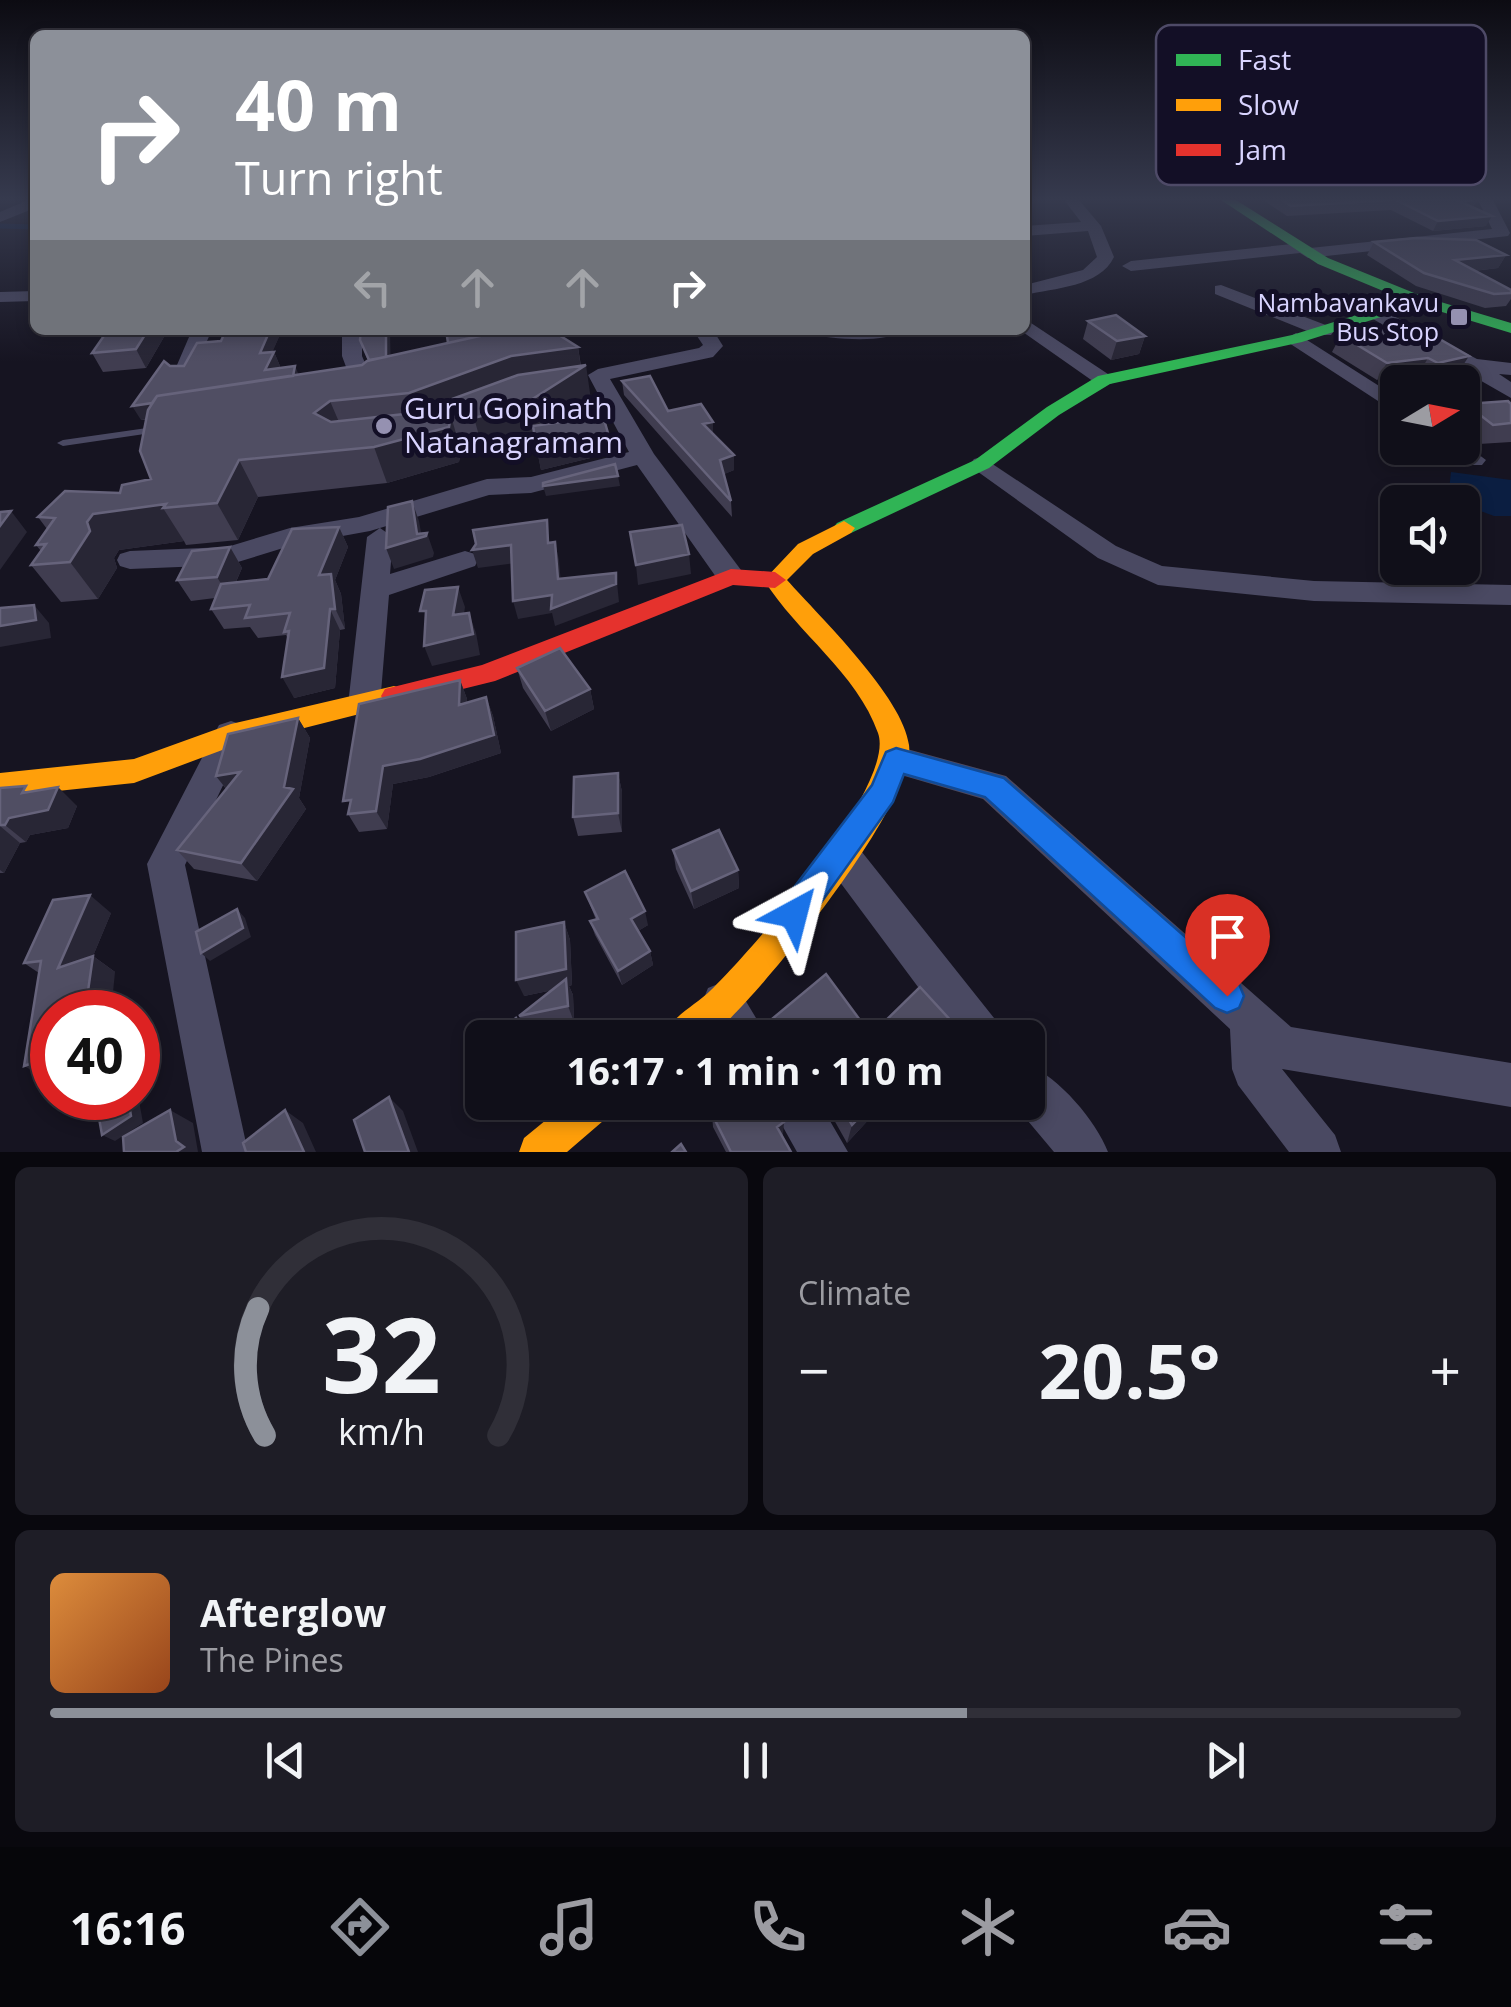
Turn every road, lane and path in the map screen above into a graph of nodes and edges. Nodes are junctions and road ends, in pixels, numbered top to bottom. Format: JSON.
{"nodes":[{"id":1,"x":1107,"y":254,"type":"edge"},
{"id":2,"x":1264,"y":254,"type":"edge"},
{"id":3,"x":1314,"y":254,"type":"edge"},
{"id":4,"x":1131,"y":266,"type":"dead end"},
{"id":5,"x":1030,"y":289,"type":"edge"},
{"id":6,"x":1221,"y":290,"type":"dead end"},
{"id":7,"x":30,"y":296,"type":"edge"},
{"id":8,"x":1,"y":297,"type":"edge"},
{"id":9,"x":1419,"y":300,"type":"junction"},
{"id":10,"x":1380,"y":315,"type":"junction"},
{"id":11,"x":1030,"y":328,"type":"edge"},
{"id":12,"x":1511,"y":328,"type":"edge"},
{"id":13,"x":1324,"y":331,"type":"junction"},
{"id":14,"x":200,"y":335,"type":"edge"},
{"id":15,"x":352,"y":335,"type":"edge"},
{"id":16,"x":706,"y":335,"type":"edge"},
{"id":17,"x":1296,"y":339,"type":"junction"},
{"id":18,"x":1472,"y":364,"type":"junction"},
{"id":19,"x":1511,"y":369,"type":"edge"},
{"id":20,"x":184,"y":372,"type":"edge"},
{"id":21,"x":1104,"y":380,"type":"junction"},
{"id":22,"x":368,"y":391,"type":"edge"},
{"id":23,"x":1511,"y":392,"type":"edge"},
{"id":24,"x":1380,"y":396,"type":"edge"},
{"id":25,"x":181,"y":426,"type":"edge"},
{"id":26,"x":63,"y":444,"type":"dead end"},
{"id":27,"x":643,"y":456,"type":"junction"},
{"id":28,"x":982,"y":464,"type":"junction"},
{"id":29,"x":380,"y":537,"type":"dead end"},
{"id":30,"x":130,"y":560,"type":"dead end"},
{"id":31,"x":465,"y":560,"type":"dead end"},
{"id":32,"x":731,"y":577,"type":"junction"},
{"id":33,"x":774,"y":580,"type":"junction"},
{"id":34,"x":375,"y":589,"type":"junction"},
{"id":35,"x":1511,"y":595,"type":"edge"},
{"id":36,"x":364,"y":705,"type":"junction"},
{"id":37,"x":231,"y":735,"type":"junction"},
{"id":38,"x":896,"y":760,"type":"junction"},
{"id":39,"x":0,"y":785,"type":"edge"},
{"id":40,"x":841,"y":854,"type":"junction"},
{"id":41,"x":1251,"y":1018,"type":"junction"},
{"id":42,"x":735,"y":1020,"type":"edge"},
{"id":43,"x":969,"y":1020,"type":"edge"},
{"id":44,"x":1511,"y":1085,"type":"edge"},
{"id":45,"x":1045,"y":1107,"type":"edge"},
{"id":46,"x":579,"y":1120,"type":"edge"},
{"id":47,"x":804,"y":1120,"type":"edge"},
{"id":48,"x":555,"y":1145,"type":"edge"},
{"id":49,"x":224,"y":1152,"type":"edge"},
{"id":50,"x":826,"y":1152,"type":"edge"},
{"id":51,"x":1085,"y":1152,"type":"edge"},
{"id":52,"x":1318,"y":1152,"type":"edge"}],
"edges":[{"from":1,"to":5,"type":"street"},
{"from":2,"to":4,"type":"street"},
{"from":3,"to":9,"type":"street"},
{"from":6,"to":13,"type":"street"},
{"from":7,"to":8,"type":"street"},
{"from":9,"to":10,"type":"street"},
{"from":9,"to":12,"type":"street"},
{"from":10,"to":13,"type":"street"},
{"from":10,"to":18,"type":"street"},
{"from":11,"to":21,"type":"street"},
{"from":13,"to":17,"type":"street"},
{"from":14,"to":20,"type":"street"},
{"from":15,"to":22,"type":"street"},
{"from":16,"to":27,"type":"street"},
{"from":17,"to":21,"type":"street"},
{"from":17,"to":24,"type":"street"},
{"from":18,"to":19,"type":"street"},
{"from":18,"to":23,"type":"street"},
{"from":21,"to":28,"type":"street"},
{"from":25,"to":26,"type":"lane"},
{"from":27,"to":30,"type":"street"},
{"from":27,"to":32,"type":"street"},
{"from":28,"to":33,"type":"street"},
{"from":28,"to":35,"type":"street"},
{"from":29,"to":34,"type":"street"},
{"from":31,"to":34,"type":"street"},
{"from":32,"to":33,"type":"street"},
{"from":32,"to":36,"type":"street"},
{"from":33,"to":38,"type":"street"},
{"from":34,"to":36,"type":"street"},
{"from":36,"to":37,"type":"street"},
{"from":37,"to":39,"type":"street"},
{"from":37,"to":49,"type":"street"},
{"from":38,"to":40,"type":"street"},
{"from":38,"to":41,"type":"street"},
{"from":40,"to":42,"type":"street"},
{"from":40,"to":43,"type":"street"},
{"from":41,"to":44,"type":"street"},
{"from":41,"to":52,"type":"street"},
{"from":45,"to":51,"type":"street"},
{"from":46,"to":48,"type":"street"},
{"from":47,"to":50,"type":"street"}]}
